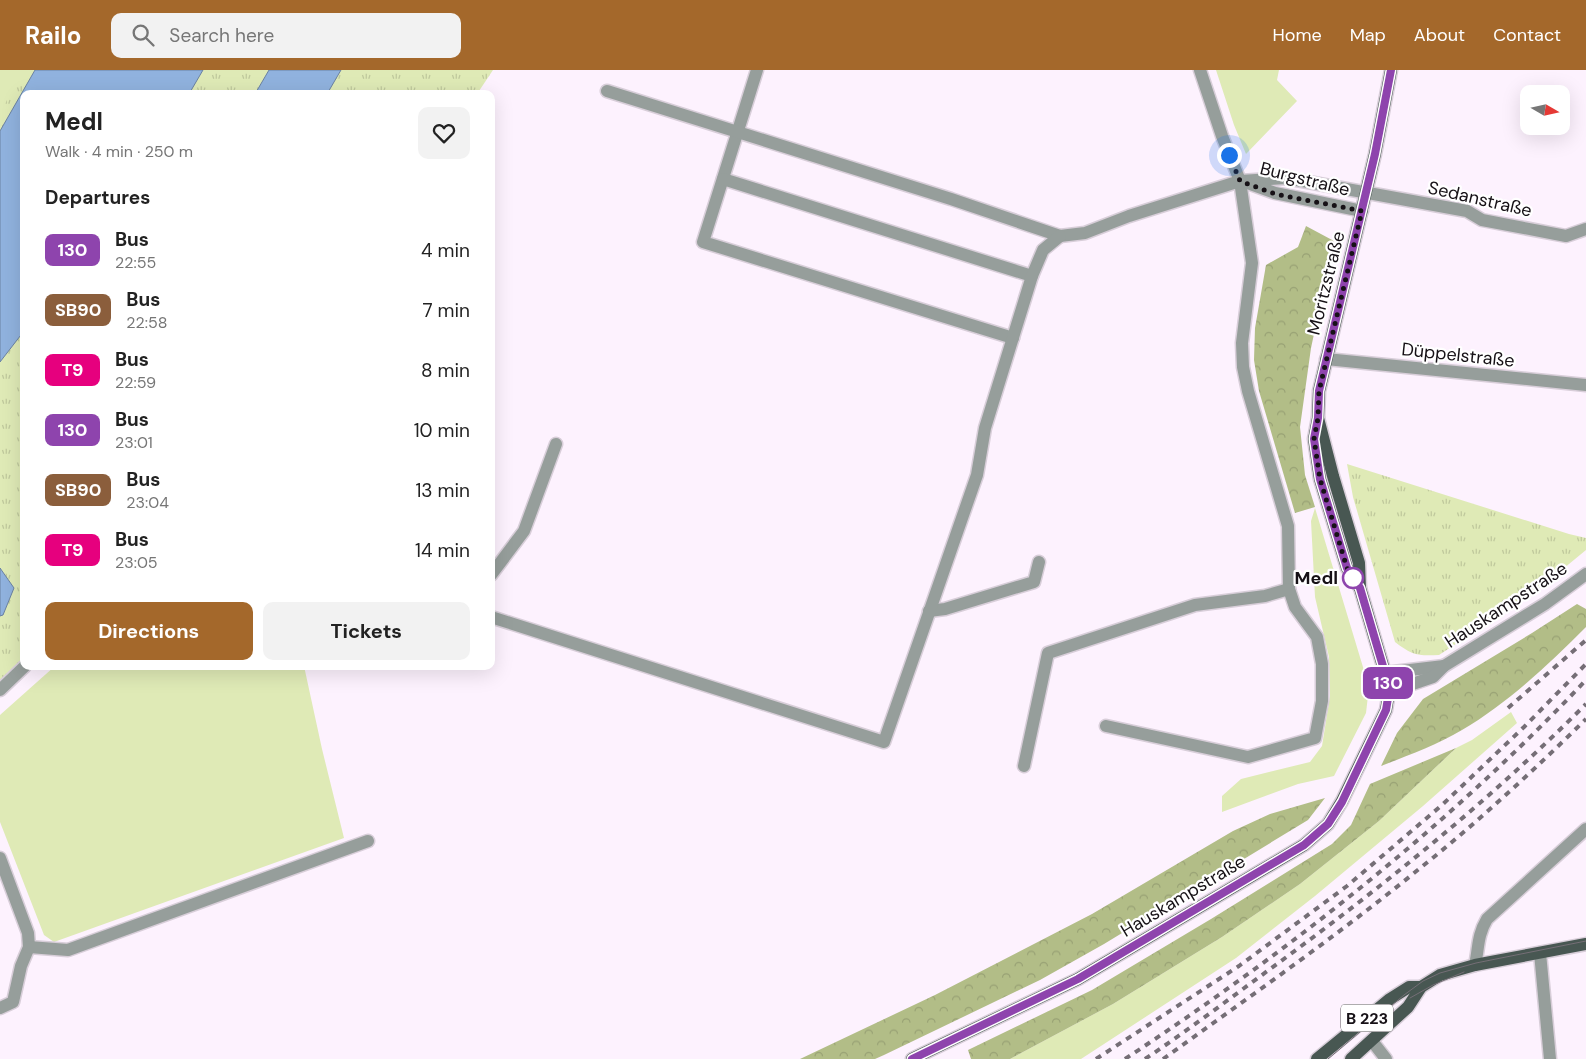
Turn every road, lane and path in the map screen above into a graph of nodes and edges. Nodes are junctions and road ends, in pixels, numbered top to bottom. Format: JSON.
{"nodes":[{"id":1,"x":757,"y":70,"type":"edge"},
{"id":2,"x":1200,"y":70,"type":"edge"},
{"id":3,"x":1391,"y":70,"type":"edge"},
{"id":4,"x":607,"y":91,"type":"dead end"},
{"id":5,"x":737,"y":132,"type":"junction"},
{"id":6,"x":724,"y":179,"type":"junction"},
{"id":7,"x":1240,"y":181,"type":"junction"},
{"id":8,"x":1366,"y":192,"type":"junction"},
{"id":9,"x":1362,"y":211,"type":"junction"},
{"id":10,"x":1586,"y":230,"type":"edge"},
{"id":11,"x":1060,"y":236,"type":"junction"},
{"id":12,"x":1032,"y":276,"type":"junction"},
{"id":13,"x":1013,"y":338,"type":"junction"},
{"id":14,"x":1326,"y":359,"type":"junction"},
{"id":15,"x":1586,"y":385,"type":"edge"},
{"id":16,"x":556,"y":444,"type":"dead end"},
{"id":17,"x":1039,"y":562,"type":"dead end"},
{"id":18,"x":495,"y":570,"type":"edge"},
{"id":19,"x":1586,"y":574,"type":"edge"},
{"id":20,"x":1289,"y":589,"type":"junction"},
{"id":21,"x":929,"y":611,"type":"junction"},
{"id":22,"x":495,"y":618,"type":"edge"},
{"id":23,"x":1444,"y":666,"type":"junction"},
{"id":24,"x":21,"y":670,"type":"edge"},
{"id":25,"x":1385,"y":673,"type":"junction"},
{"id":26,"x":0,"y":690,"type":"edge"},
{"id":27,"x":1389,"y":692,"type":"junction"},
{"id":28,"x":1106,"y":726,"type":"dead end"},
{"id":29,"x":1024,"y":766,"type":"dead end"},
{"id":30,"x":1586,"y":829,"type":"edge"},
{"id":31,"x":368,"y":841,"type":"dead end"},
{"id":32,"x":0,"y":858,"type":"edge"},
{"id":33,"x":1586,"y":944,"type":"edge"},
{"id":34,"x":29,"y":947,"type":"junction"},
{"id":35,"x":1540,"y":953,"type":"junction"},
{"id":36,"x":1476,"y":965,"type":"junction"},
{"id":37,"x":1421,"y":987,"type":"junction"},
{"id":38,"x":0,"y":1008,"type":"edge"},
{"id":39,"x":1372,"y":1041,"type":"junction"},
{"id":40,"x":917,"y":1058,"type":"edge"},
{"id":41,"x":1317,"y":1059,"type":"edge"},
{"id":42,"x":1351,"y":1059,"type":"edge"},
{"id":43,"x":1386,"y":1059,"type":"edge"},
{"id":44,"x":1550,"y":1059,"type":"edge"}],
"edges":[{"from":1,"to":5,"type":"street"},
{"from":2,"to":7,"type":"street","name":"Burgstraße"},
{"from":3,"to":8,"type":"main road","name":"Moritzstraße"},
{"from":4,"to":5,"type":"street"},
{"from":5,"to":6,"type":"street"},
{"from":5,"to":11,"type":"street"},
{"from":6,"to":12,"type":"street"},
{"from":6,"to":13,"type":"street"},
{"from":7,"to":8,"type":"street","name":"Burgstraße"},
{"from":7,"to":9,"type":"street","name":"Burgstraße"},
{"from":7,"to":11,"type":"street"},
{"from":7,"to":20,"type":"street"},
{"from":8,"to":9,"type":"main road","name":"Moritzstraße"},
{"from":8,"to":10,"type":"street","name":"Sedanstraße"},
{"from":9,"to":14,"type":"main road","name":"Moritzstraße"},
{"from":11,"to":12,"type":"street"},
{"from":12,"to":13,"type":"street"},
{"from":13,"to":21,"type":"street"},
{"from":14,"to":15,"type":"street","name":"Düppelstraße"},
{"from":14,"to":25,"type":"main road","name":"Moritzstraße"},
{"from":16,"to":18,"type":"street"},
{"from":17,"to":21,"type":"street"},
{"from":19,"to":23,"type":"street","name":"Hauskampstraße"},
{"from":20,"to":28,"type":"street"},
{"from":20,"to":29,"type":"street"},
{"from":21,"to":22,"type":"street"},
{"from":23,"to":25,"type":"street","name":"Hauskampstraße"},
{"from":23,"to":27,"type":"street","name":"Hauskampstraße"},
{"from":24,"to":26,"type":"street"},
{"from":25,"to":27,"type":"main road","name":"Hauskampstraße"},
{"from":27,"to":40,"type":"main road","name":"Hauskampstraße"},
{"from":30,"to":36,"type":"street"},
{"from":31,"to":34,"type":"street"},
{"from":32,"to":34,"type":"street"},
{"from":33,"to":35,"type":"main road","number":"B 223"},
{"from":34,"to":38,"type":"street"},
{"from":35,"to":36,"type":"main road","number":"B 223"},
{"from":35,"to":44,"type":"street"},
{"from":36,"to":37,"type":"main road","number":"B 223"},
{"from":37,"to":39,"type":"main road","number":"B 223"},
{"from":37,"to":41,"type":"main road","number":"B 223"},
{"from":39,"to":42,"type":"main road","number":"B 223"},
{"from":39,"to":43,"type":"street"}]}
